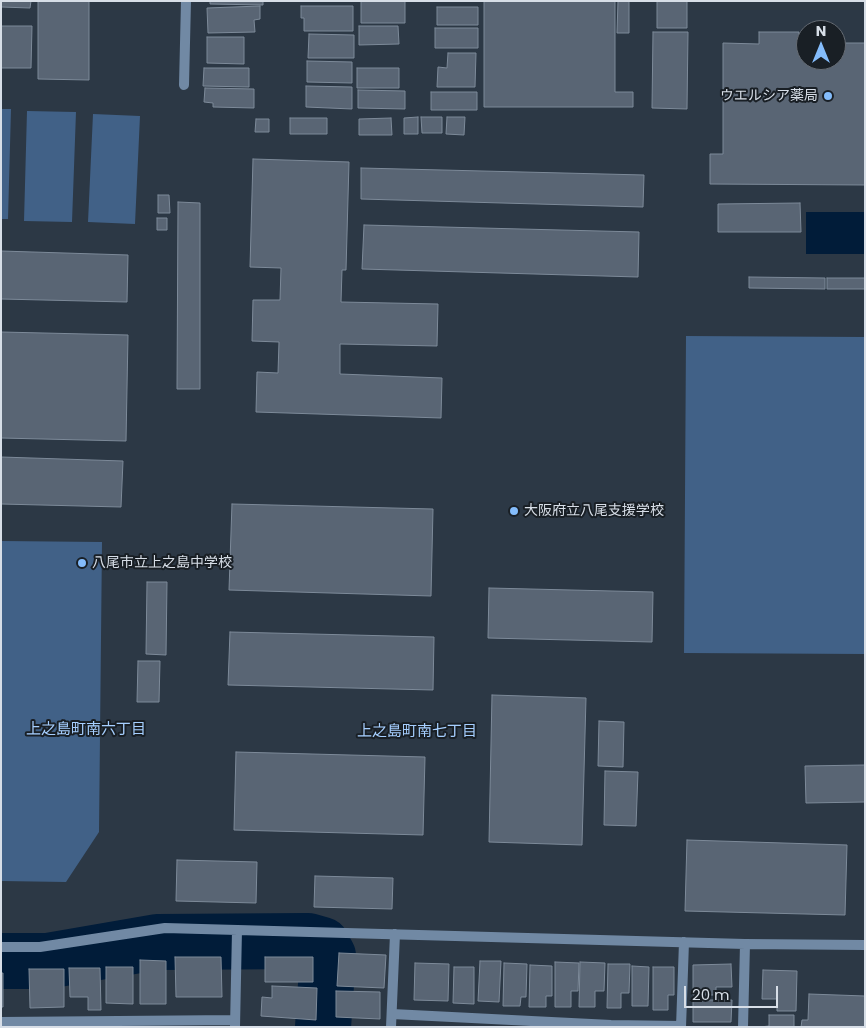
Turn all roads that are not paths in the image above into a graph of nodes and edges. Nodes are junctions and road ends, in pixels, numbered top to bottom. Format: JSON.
{"nodes":[{"id":1,"x":186,"y":1,"type":"edge"},
{"id":2,"x":184,"y":84,"type":"dead end"},
{"id":3,"x":237,"y":932,"type":"junction"},
{"id":4,"x":395,"y":934,"type":"junction"},
{"id":5,"x":684,"y":942,"type":"junction"},
{"id":6,"x":745,"y":944,"type":"junction"},
{"id":7,"x":865,"y":945,"type":"edge"},
{"id":8,"x":1,"y":947,"type":"edge"},
{"id":9,"x":392,"y":1014,"type":"junction"},
{"id":10,"x":1,"y":1022,"type":"edge"},
{"id":11,"x":235,"y":1023,"type":"edge"},
{"id":12,"x":95,"y":1024,"type":"edge"},
{"id":13,"x":611,"y":1026,"type":"edge"},
{"id":14,"x":681,"y":1026,"type":"edge"},
{"id":15,"x":391,"y":1027,"type":"edge"},
{"id":16,"x":743,"y":1027,"type":"edge"}],
"edges":[{"from":1,"to":2,"type":"street"},
{"from":3,"to":4,"type":"street"},
{"from":3,"to":8,"type":"street"},
{"from":3,"to":11,"type":"street"},
{"from":4,"to":5,"type":"street"},
{"from":4,"to":9,"type":"street"},
{"from":5,"to":6,"type":"street"},
{"from":5,"to":14,"type":"street"},
{"from":6,"to":7,"type":"street"},
{"from":6,"to":16,"type":"street"},
{"from":9,"to":13,"type":"street"},
{"from":9,"to":15,"type":"street"},
{"from":10,"to":12,"type":"street"},
{"from":11,"to":12,"type":"street"},
{"from":13,"to":14,"type":"street"}]}
